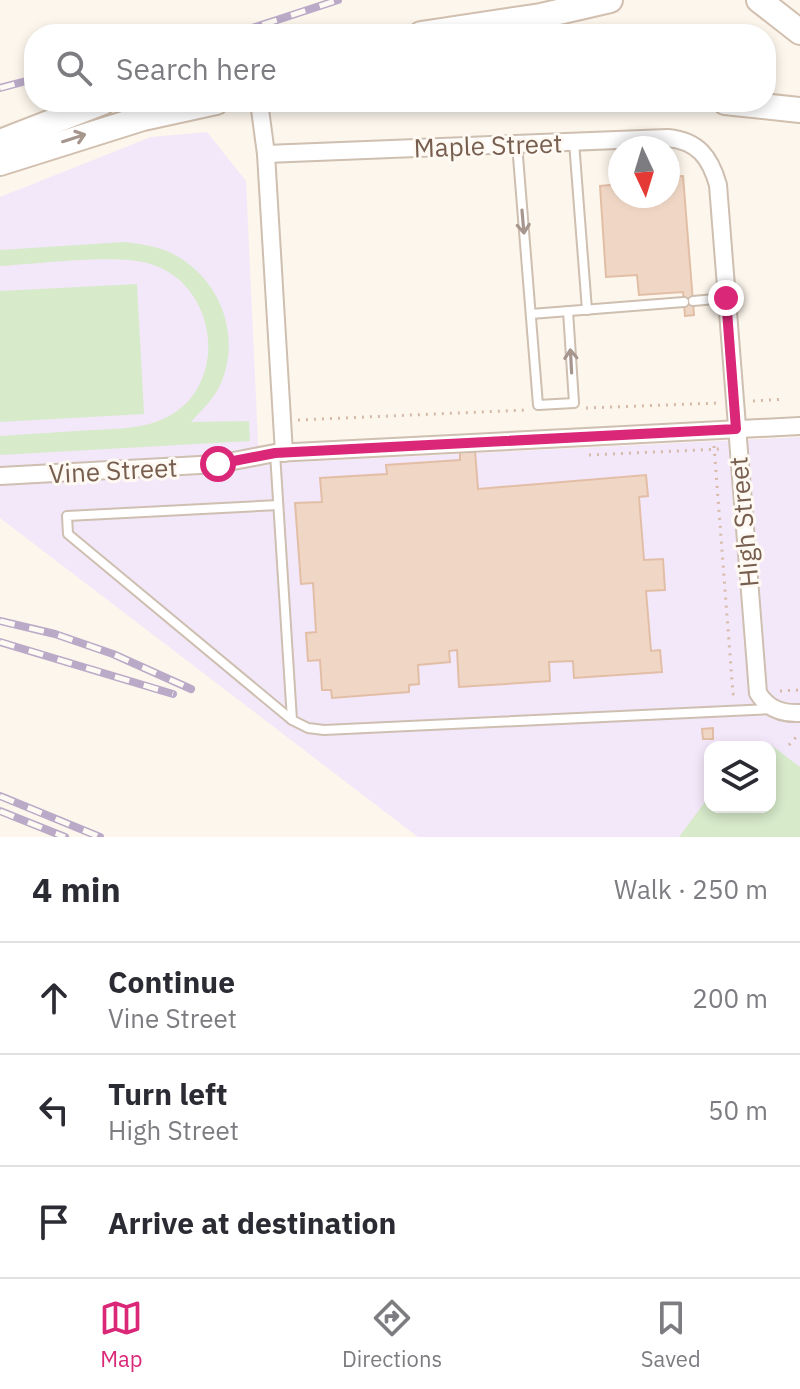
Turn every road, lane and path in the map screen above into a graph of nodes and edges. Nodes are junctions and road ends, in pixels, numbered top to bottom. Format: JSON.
{"nodes":[{"id":1,"x":610,"y":0,"type":"edge"},
{"id":2,"x":759,"y":0,"type":"edge"},
{"id":3,"x":488,"y":24,"type":"edge"},
{"id":4,"x":800,"y":32,"type":"edge"},
{"id":5,"x":776,"y":107,"type":"edge"},
{"id":6,"x":800,"y":110,"type":"edge"},
{"id":7,"x":77,"y":112,"type":"edge"},
{"id":8,"x":171,"y":112,"type":"edge"},
{"id":9,"x":260,"y":112,"type":"edge"},
{"id":10,"x":0,"y":142,"type":"edge"},
{"id":11,"x":574,"y":142,"type":"junction"},
{"id":12,"x":517,"y":144,"type":"junction"},
{"id":13,"x":705,"y":153,"type":"joint"},
{"id":14,"x":266,"y":154,"type":"junction"},
{"id":15,"x":0,"y":163,"type":"edge"},
{"id":16,"x":726,"y":298,"type":"junction"},
{"id":17,"x":587,"y":310,"type":"junction"},
{"id":18,"x":568,"y":311,"type":"junction"},
{"id":19,"x":531,"y":314,"type":"junction"},
{"id":20,"x":785,"y":399,"type":"dead end"},
{"id":21,"x":745,"y":401,"type":"dead end"},
{"id":22,"x":722,"y":402,"type":"dead end"},
{"id":23,"x":710,"y":403,"type":"junction"},
{"id":24,"x":585,"y":408,"type":"dead end"},
{"id":25,"x":527,"y":410,"type":"dead end"},
{"id":26,"x":711,"y":413,"type":"dead end"},
{"id":27,"x":294,"y":420,"type":"dead end"},
{"id":28,"x":800,"y":427,"type":"edge"},
{"id":29,"x":736,"y":429,"type":"junction"},
{"id":30,"x":713,"y":439,"type":"dead end"},
{"id":31,"x":726,"y":449,"type":"dead end"},
{"id":32,"x":714,"y":450,"type":"junction"},
{"id":33,"x":279,"y":453,"type":"junction"},
{"id":34,"x":575,"y":456,"type":"dead end"},
{"id":35,"x":0,"y":476,"type":"edge"},
{"id":36,"x":278,"y":505,"type":"junction"},
{"id":37,"x":800,"y":690,"type":"edge"},
{"id":38,"x":740,"y":694,"type":"dead end"},
{"id":39,"x":769,"y":701,"type":"junction"},
{"id":40,"x":292,"y":720,"type":"junction"},
{"id":41,"x":798,"y":720,"type":"edge"},
{"id":42,"x":799,"y":736,"type":"edge"},
{"id":43,"x":789,"y":745,"type":"dead end"}],
"edges":[{"from":1,"to":3,"type":"main road"},
{"from":2,"to":4,"type":"main road"},
{"from":5,"to":6,"type":"main road"},
{"from":7,"to":10,"type":"main road"},
{"from":15,"to":8,"type":"main road","one_way":true},
{"from":9,"to":14,"type":"street"},
{"from":11,"to":12,"type":"street","name":"Maple Street"},
{"from":11,"to":13,"type":"street","name":"Maple Street"},
{"from":11,"to":17,"type":"lane"},
{"from":12,"to":14,"type":"street","name":"Maple Street"},
{"from":12,"to":19,"type":"lane","one_way":true},
{"from":13,"to":16,"type":"street","name":"High Street"},
{"from":14,"to":33,"type":"street"},
{"from":16,"to":17,"type":"lane"},
{"from":16,"to":29,"type":"street","name":"High Street"},
{"from":17,"to":18,"type":"lane"},
{"from":18,"to":19,"type":"lane"},
{"from":19,"to":18,"type":"lane","one_way":true},
{"from":20,"to":21,"type":"path"},
{"from":22,"to":23,"type":"path"},
{"from":23,"to":24,"type":"path"},
{"from":23,"to":26,"type":"path"},
{"from":25,"to":27,"type":"path"},
{"from":28,"to":29,"type":"street","name":"Vine Street"},
{"from":29,"to":33,"type":"street","name":"Vine Street"},
{"from":29,"to":39,"type":"street","name":"High Street"},
{"from":30,"to":32,"type":"path"},
{"from":31,"to":32,"type":"path"},
{"from":32,"to":34,"type":"path"},
{"from":32,"to":38,"type":"path"},
{"from":33,"to":35,"type":"street","name":"Vine Street"},
{"from":33,"to":36,"type":"lane"},
{"from":36,"to":40,"type":"lane"},
{"from":36,"to":40,"type":"lane"},
{"from":37,"to":39,"type":"path"},
{"from":39,"to":40,"type":"lane"},
{"from":39,"to":41,"type":"street"},
{"from":41,"to":42,"type":"path"},
{"from":42,"to":43,"type":"path"}]}
